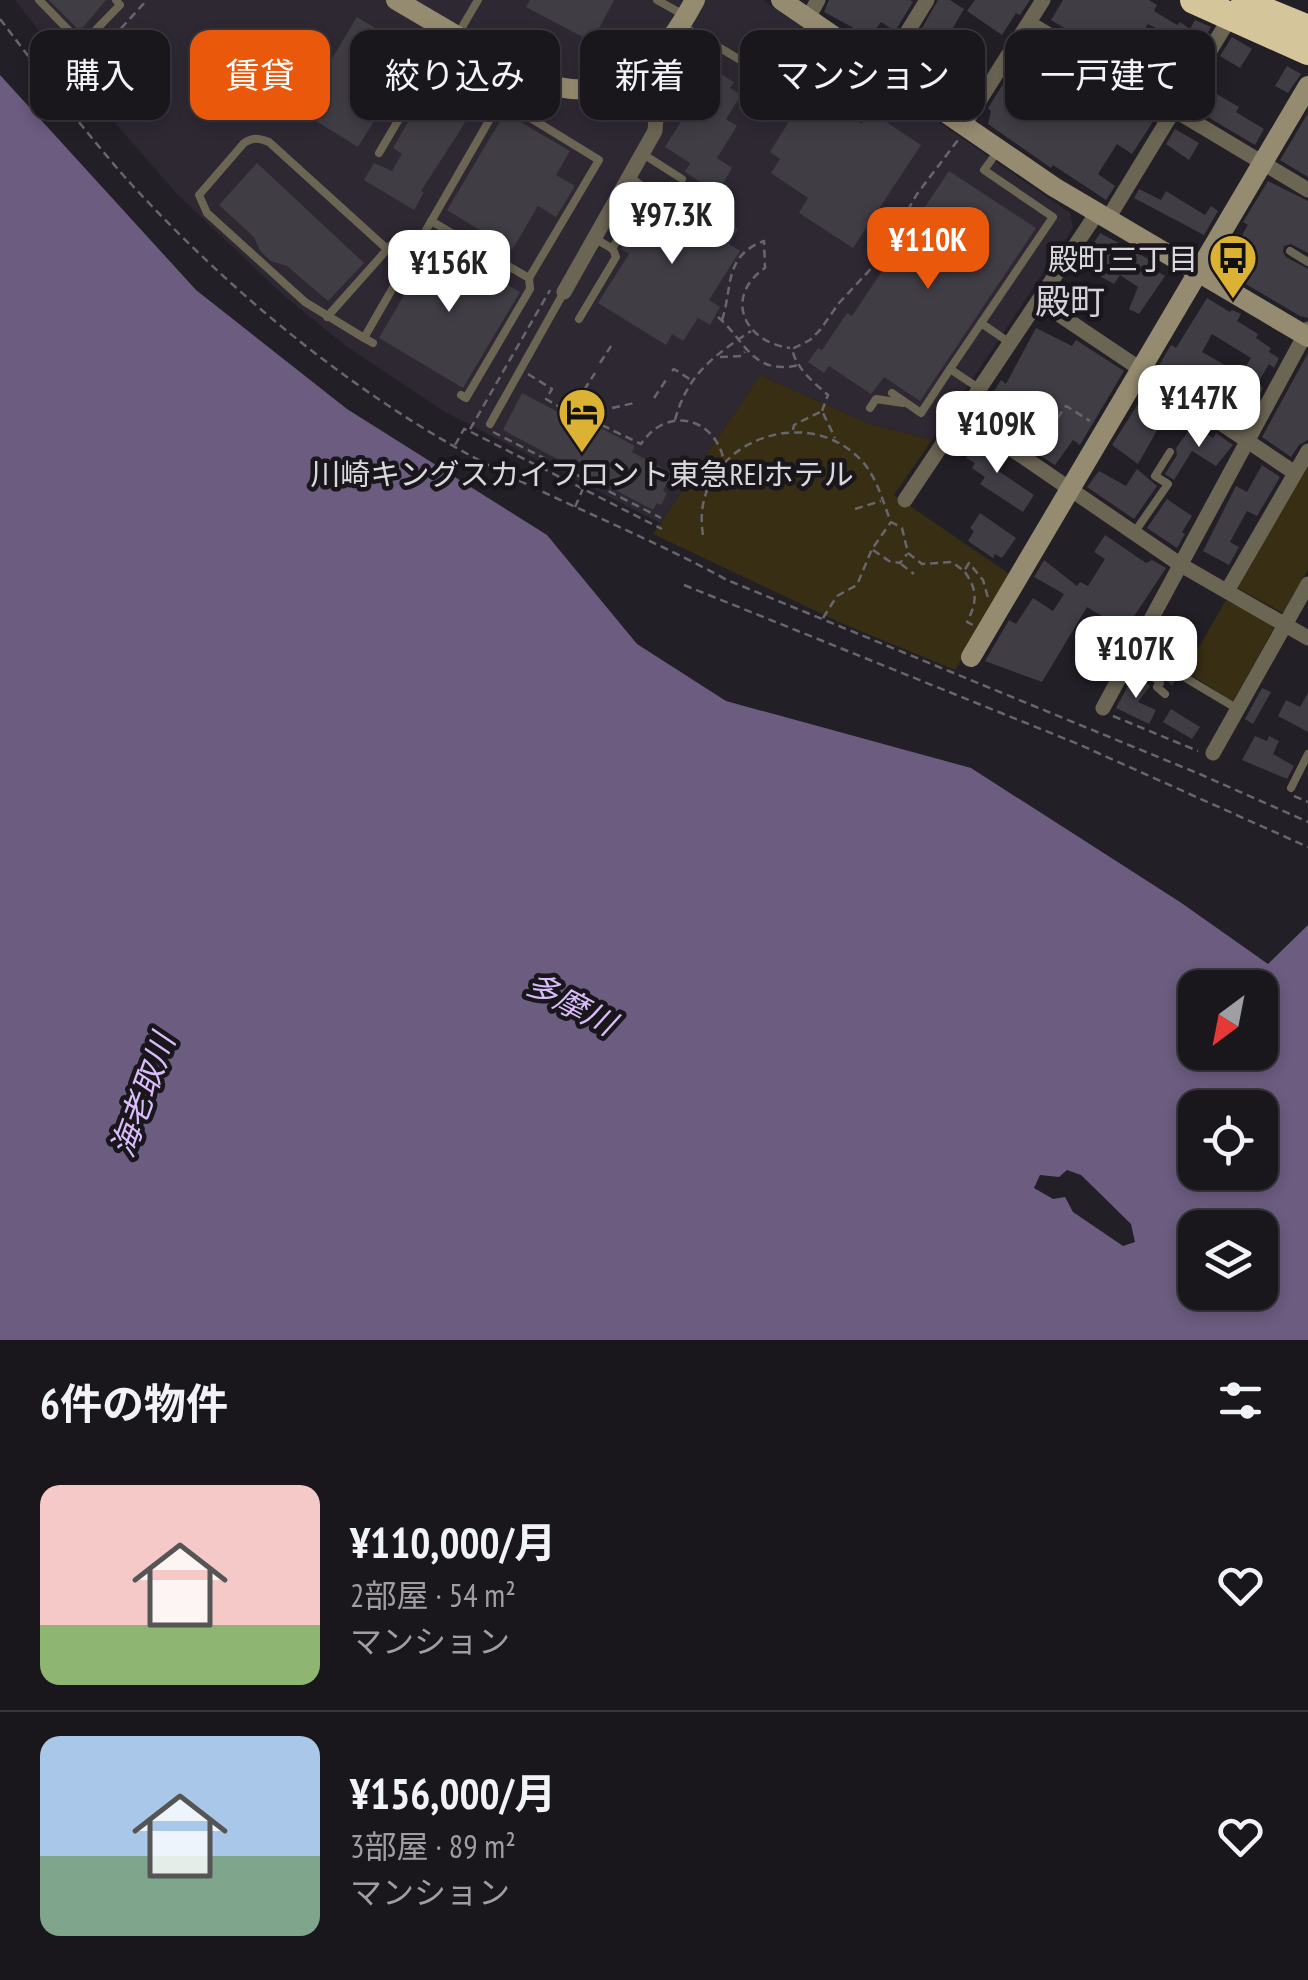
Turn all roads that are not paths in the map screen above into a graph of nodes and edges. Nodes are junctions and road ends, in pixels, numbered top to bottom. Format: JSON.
{"nodes":[{"id":1,"x":39,"y":0,"type":"edge"},
{"id":2,"x":116,"y":0,"type":"edge"},
{"id":3,"x":396,"y":0,"type":"edge"},
{"id":4,"x":478,"y":0,"type":"edge"},
{"id":5,"x":658,"y":0,"type":"edge"},
{"id":6,"x":781,"y":0,"type":"edge"},
{"id":7,"x":927,"y":0,"type":"edge"},
{"id":8,"x":1043,"y":0,"type":"edge"},
{"id":9,"x":1194,"y":0,"type":"edge"},
{"id":10,"x":1284,"y":0,"type":"edge"},
{"id":11,"x":1234,"y":8,"type":"edge"},
{"id":12,"x":813,"y":9,"type":"edge"},
{"id":13,"x":1308,"y":10,"type":"edge"},
{"id":14,"x":687,"y":14,"type":"edge"},
{"id":15,"x":1029,"y":23,"type":"junction"},
{"id":16,"x":1308,"y":29,"type":"edge"},
{"id":17,"x":443,"y":30,"type":"edge"},
{"id":18,"x":456,"y":30,"type":"edge"},
{"id":19,"x":837,"y":30,"type":"edge"},
{"id":20,"x":909,"y":30,"type":"edge"},
{"id":21,"x":1041,"y":30,"type":"edge"},
{"id":22,"x":1215,"y":40,"type":"edge"},
{"id":23,"x":1308,"y":51,"type":"edge"},
{"id":24,"x":740,"y":57,"type":"edge"},
{"id":25,"x":1308,"y":86,"type":"edge"},
{"id":26,"x":400,"y":120,"type":"edge"},
{"id":27,"x":489,"y":120,"type":"edge"},
{"id":28,"x":534,"y":120,"type":"edge"},
{"id":29,"x":655,"y":120,"type":"edge"},
{"id":30,"x":951,"y":120,"type":"edge"},
{"id":31,"x":1167,"y":120,"type":"edge"},
{"id":32,"x":1192,"y":120,"type":"edge"},
{"id":33,"x":963,"y":129,"type":"junction"},
{"id":34,"x":999,"y":149,"type":"junction"},
{"id":35,"x":379,"y":153,"type":"dead end"},
{"id":36,"x":643,"y":154,"type":"junction"},
{"id":37,"x":1263,"y":164,"type":"junction"},
{"id":38,"x":630,"y":177,"type":"junction"},
{"id":39,"x":682,"y":178,"type":"dead end"},
{"id":40,"x":1308,"y":190,"type":"edge"},
{"id":41,"x":1102,"y":216,"type":"junction"},
{"id":42,"x":431,"y":221,"type":"junction"},
{"id":43,"x":422,"y":237,"type":"junction"},
{"id":44,"x":594,"y":238,"type":"junction"},
{"id":45,"x":612,"y":249,"type":"junction"},
{"id":46,"x":387,"y":250,"type":"junction"},
{"id":47,"x":1290,"y":251,"type":"dead end"},
{"id":48,"x":1308,"y":262,"type":"edge"},
{"id":49,"x":1199,"y":272,"type":"junction"},
{"id":50,"x":529,"y":278,"type":"junction"},
{"id":51,"x":558,"y":289,"type":"joint"},
{"id":52,"x":1039,"y":301,"type":"junction"},
{"id":53,"x":327,"y":317,"type":"junction"},
{"id":54,"x":579,"y":320,"type":"dead end"},
{"id":55,"x":982,"y":323,"type":"junction"},
{"id":56,"x":1307,"y":333,"type":"edge"},
{"id":57,"x":1010,"y":343,"type":"junction"},
{"id":58,"x":950,"y":370,"type":"junction"},
{"id":59,"x":1140,"y":372,"type":"junction"},
{"id":60,"x":980,"y":389,"type":"junction"},
{"id":61,"x":892,"y":392,"type":"dead end"},
{"id":62,"x":461,"y":395,"type":"dead end"},
{"id":63,"x":907,"y":404,"type":"junction"},
{"id":64,"x":870,"y":408,"type":"dead end"},
{"id":65,"x":962,"y":415,"type":"junction"},
{"id":66,"x":490,"y":428,"type":"road end"},
{"id":67,"x":1246,"y":440,"type":"junction"},
{"id":68,"x":1170,"y":452,"type":"dead end"},
{"id":69,"x":1308,"y":452,"type":"edge"},
{"id":70,"x":1295,"y":473,"type":"junction"},
{"id":71,"x":1069,"y":488,"type":"junction"},
{"id":72,"x":904,"y":500,"type":"dead end"},
{"id":73,"x":1134,"y":533,"type":"junction"},
{"id":74,"x":1182,"y":565,"type":"junction"},
{"id":75,"x":1308,"y":584,"type":"edge"},
{"id":76,"x":1227,"y":591,"type":"junction"},
{"id":77,"x":1284,"y":625,"type":"junction"},
{"id":78,"x":1308,"y":638,"type":"edge"},
{"id":79,"x":1134,"y":651,"type":"junction"},
{"id":80,"x":971,"y":657,"type":"dead end"},
{"id":81,"x":1184,"y":677,"type":"dead end"},
{"id":82,"x":1165,"y":694,"type":"dead end"},
{"id":83,"x":1103,"y":708,"type":"road end"},
{"id":84,"x":1236,"y":708,"type":"junction"},
{"id":85,"x":1213,"y":753,"type":"road end"},
{"id":86,"x":1308,"y":754,"type":"edge"},
{"id":87,"x":1290,"y":790,"type":"road end"}],
"edges":[{"from":1,"to":2,"type":"lane"},
{"from":3,"to":17,"type":"street"},
{"from":4,"to":18,"type":"lane"},
{"from":5,"to":14,"type":"lane"},
{"from":6,"to":12,"type":"street"},
{"from":7,"to":20,"type":"street"},
{"from":8,"to":15,"type":"street"},
{"from":9,"to":11,"type":"highway"},
{"from":10,"to":13,"type":"highway"},
{"from":11,"to":16,"type":"highway"},
{"from":11,"to":22,"type":"street"},
{"from":11,"to":23,"type":"highway"},
{"from":12,"to":19,"type":"street"},
{"from":14,"to":24,"type":"lane"},
{"from":15,"to":21,"type":"street"},
{"from":15,"to":33,"type":"street"},
{"from":25,"to":37,"type":"street"},
{"from":26,"to":35,"type":"lane"},
{"from":27,"to":42,"type":"lane"},
{"from":28,"to":50,"type":"lane"},
{"from":29,"to":36,"type":"street"},
{"from":30,"to":33,"type":"street"},
{"from":31,"to":41,"type":"street"},
{"from":32,"to":37,"type":"street"},
{"from":33,"to":34,"type":"street"},
{"from":34,"to":41,"type":"street"},
{"from":34,"to":55,"type":"lane"},
{"from":36,"to":38,"type":"street"},
{"from":36,"to":39,"type":"lane"},
{"from":37,"to":40,"type":"street"},
{"from":37,"to":49,"type":"street"},
{"from":38,"to":44,"type":"street"},
{"from":38,"to":45,"type":"lane"},
{"from":41,"to":49,"type":"street"},
{"from":41,"to":52,"type":"street"},
{"from":42,"to":43,"type":"lane"},
{"from":42,"to":50,"type":"lane"},
{"from":43,"to":46,"type":"lane"},
{"from":43,"to":53,"type":"lane"},
{"from":44,"to":45,"type":"lane"},
{"from":44,"to":51,"type":"street"},
{"from":45,"to":54,"type":"lane"},
{"from":46,"to":53,"type":"lane"},
{"from":46,"to":53,"type":"lane"},
{"from":47,"to":48,"type":"lane"},
{"from":49,"to":56,"type":"street"},
{"from":49,"to":59,"type":"street"},
{"from":50,"to":62,"type":"lane"},
{"from":51,"to":66,"type":"lane"},
{"from":52,"to":57,"type":"street"},
{"from":52,"to":59,"type":"street"},
{"from":55,"to":57,"type":"lane"},
{"from":55,"to":58,"type":"lane"},
{"from":56,"to":67,"type":"street"},
{"from":57,"to":60,"type":"street"},
{"from":58,"to":60,"type":"lane"},
{"from":58,"to":63,"type":"lane"},
{"from":59,"to":67,"type":"street"},
{"from":59,"to":71,"type":"street"},
{"from":60,"to":65,"type":"street"},
{"from":61,"to":63,"type":"lane"},
{"from":63,"to":64,"type":"lane"},
{"from":65,"to":71,"type":"street"},
{"from":65,"to":72,"type":"street"},
{"from":67,"to":70,"type":"street"},
{"from":67,"to":74,"type":"street"},
{"from":68,"to":73,"type":"lane"},
{"from":69,"to":70,"type":"street"},
{"from":70,"to":76,"type":"street"},
{"from":71,"to":73,"type":"street"},
{"from":71,"to":80,"type":"street"},
{"from":73,"to":74,"type":"street"},
{"from":74,"to":76,"type":"street"},
{"from":74,"to":79,"type":"street"},
{"from":75,"to":77,"type":"street"},
{"from":76,"to":77,"type":"street"},
{"from":77,"to":78,"type":"street"},
{"from":77,"to":84,"type":"street"},
{"from":79,"to":82,"type":"lane"},
{"from":79,"to":83,"type":"street"},
{"from":81,"to":84,"type":"lane"},
{"from":84,"to":85,"type":"street"},
{"from":86,"to":87,"type":"lane"}]}
